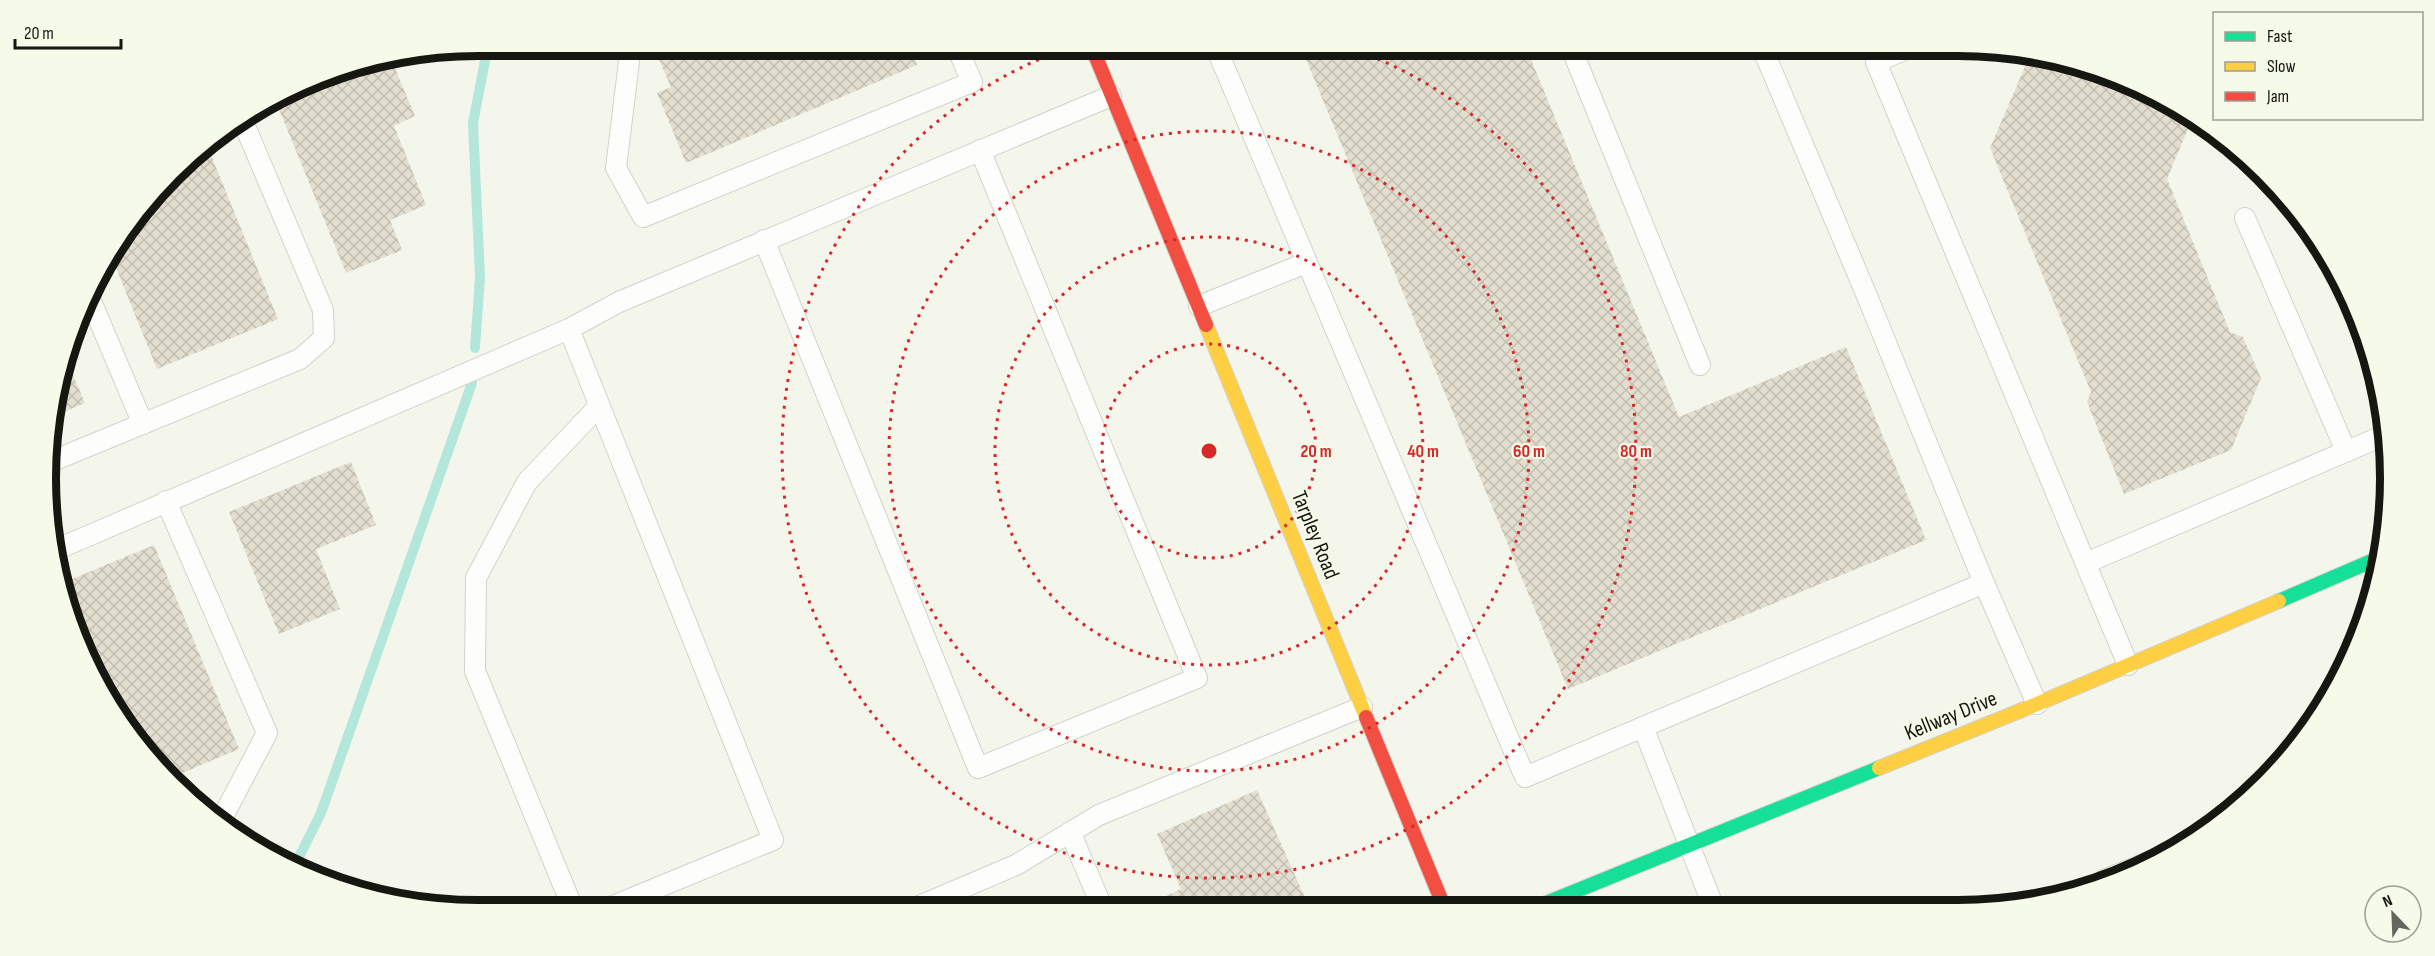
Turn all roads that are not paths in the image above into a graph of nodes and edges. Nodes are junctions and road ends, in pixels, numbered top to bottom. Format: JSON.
{"nodes":[{"id":1,"x":630,"y":56,"type":"edge"},
{"id":2,"x":961,"y":56,"type":"edge"},
{"id":3,"x":1095,"y":56,"type":"edge"},
{"id":4,"x":1220,"y":56,"type":"edge"},
{"id":5,"x":1575,"y":56,"type":"edge"},
{"id":6,"x":1766,"y":56,"type":"edge"},
{"id":7,"x":1890,"y":56,"type":"edge"},
{"id":8,"x":1111,"y":96,"type":"junction"},
{"id":9,"x":245,"y":126,"type":"edge"},
{"id":10,"x":980,"y":150,"type":"junction"},
{"id":11,"x":2245,"y":218,"type":"dead end"},
{"id":12,"x":764,"y":240,"type":"junction"},
{"id":13,"x":1306,"y":262,"type":"junction"},
{"id":14,"x":93,"y":305,"type":"edge"},
{"id":15,"x":1199,"y":306,"type":"junction"},
{"id":16,"x":569,"y":328,"type":"junction"},
{"id":17,"x":1701,"y":365,"type":"dead end"},
{"id":18,"x":599,"y":406,"type":"junction"},
{"id":19,"x":143,"y":424,"type":"junction"},
{"id":20,"x":2378,"y":438,"type":"edge"},
{"id":21,"x":2346,"y":452,"type":"junction"},
{"id":22,"x":56,"y":460,"type":"edge"},
{"id":23,"x":166,"y":501,"type":"junction"},
{"id":24,"x":61,"y":546,"type":"edge"},
{"id":25,"x":2371,"y":561,"type":"edge"},
{"id":26,"x":2086,"y":563,"type":"junction"},
{"id":27,"x":1984,"y":583,"type":"junction"},
{"id":28,"x":2128,"y":665,"type":"junction"},
{"id":29,"x":2037,"y":704,"type":"junction"},
{"id":30,"x":1362,"y":707,"type":"junction"},
{"id":31,"x":1643,"y":728,"type":"junction"},
{"id":32,"x":224,"y":815,"type":"edge"},
{"id":33,"x":1070,"y":832,"type":"junction"},
{"id":34,"x":1691,"y":845,"type":"junction"},
{"id":35,"x":569,"y":900,"type":"edge"},
{"id":36,"x":628,"y":900,"type":"edge"},
{"id":37,"x":934,"y":900,"type":"edge"},
{"id":38,"x":1098,"y":900,"type":"edge"},
{"id":39,"x":1441,"y":900,"type":"edge"},
{"id":40,"x":1554,"y":900,"type":"edge"},
{"id":41,"x":1711,"y":900,"type":"edge"}],
"edges":[{"from":1,"to":2,"type":"lane"},
{"from":3,"to":8,"type":"street","name":"Tarpley Road"},
{"from":4,"to":13,"type":"lane"},
{"from":5,"to":17,"type":"lane"},
{"from":6,"to":27,"type":"lane"},
{"from":7,"to":26,"type":"lane"},
{"from":8,"to":10,"type":"lane"},
{"from":8,"to":15,"type":"street","name":"Tarpley Road"},
{"from":9,"to":19,"type":"lane"},
{"from":10,"to":12,"type":"lane"},
{"from":10,"to":12,"type":"lane"},
{"from":11,"to":21,"type":"lane"},
{"from":12,"to":16,"type":"lane"},
{"from":13,"to":15,"type":"lane"},
{"from":13,"to":31,"type":"lane"},
{"from":14,"to":19,"type":"lane"},
{"from":15,"to":30,"type":"street","name":"Tarpley Road"},
{"from":16,"to":18,"type":"lane"},
{"from":16,"to":23,"type":"lane"},
{"from":18,"to":35,"type":"lane"},
{"from":18,"to":36,"type":"lane"},
{"from":19,"to":22,"type":"lane"},
{"from":20,"to":21,"type":"lane"},
{"from":21,"to":26,"type":"lane"},
{"from":23,"to":24,"type":"lane"},
{"from":23,"to":32,"type":"lane"},
{"from":25,"to":28,"type":"street","name":"Kellway Drive"},
{"from":26,"to":28,"type":"lane"},
{"from":27,"to":29,"type":"lane"},
{"from":27,"to":31,"type":"lane"},
{"from":28,"to":29,"type":"street","name":"Kellway Drive"},
{"from":29,"to":34,"type":"street","name":"Kellway Drive"},
{"from":30,"to":33,"type":"lane"},
{"from":30,"to":39,"type":"street","name":"Tarpley Road"},
{"from":31,"to":34,"type":"lane"},
{"from":33,"to":37,"type":"lane"},
{"from":33,"to":38,"type":"lane"},
{"from":34,"to":40,"type":"street","name":"Kellway Drive"},
{"from":34,"to":41,"type":"lane"}]}
